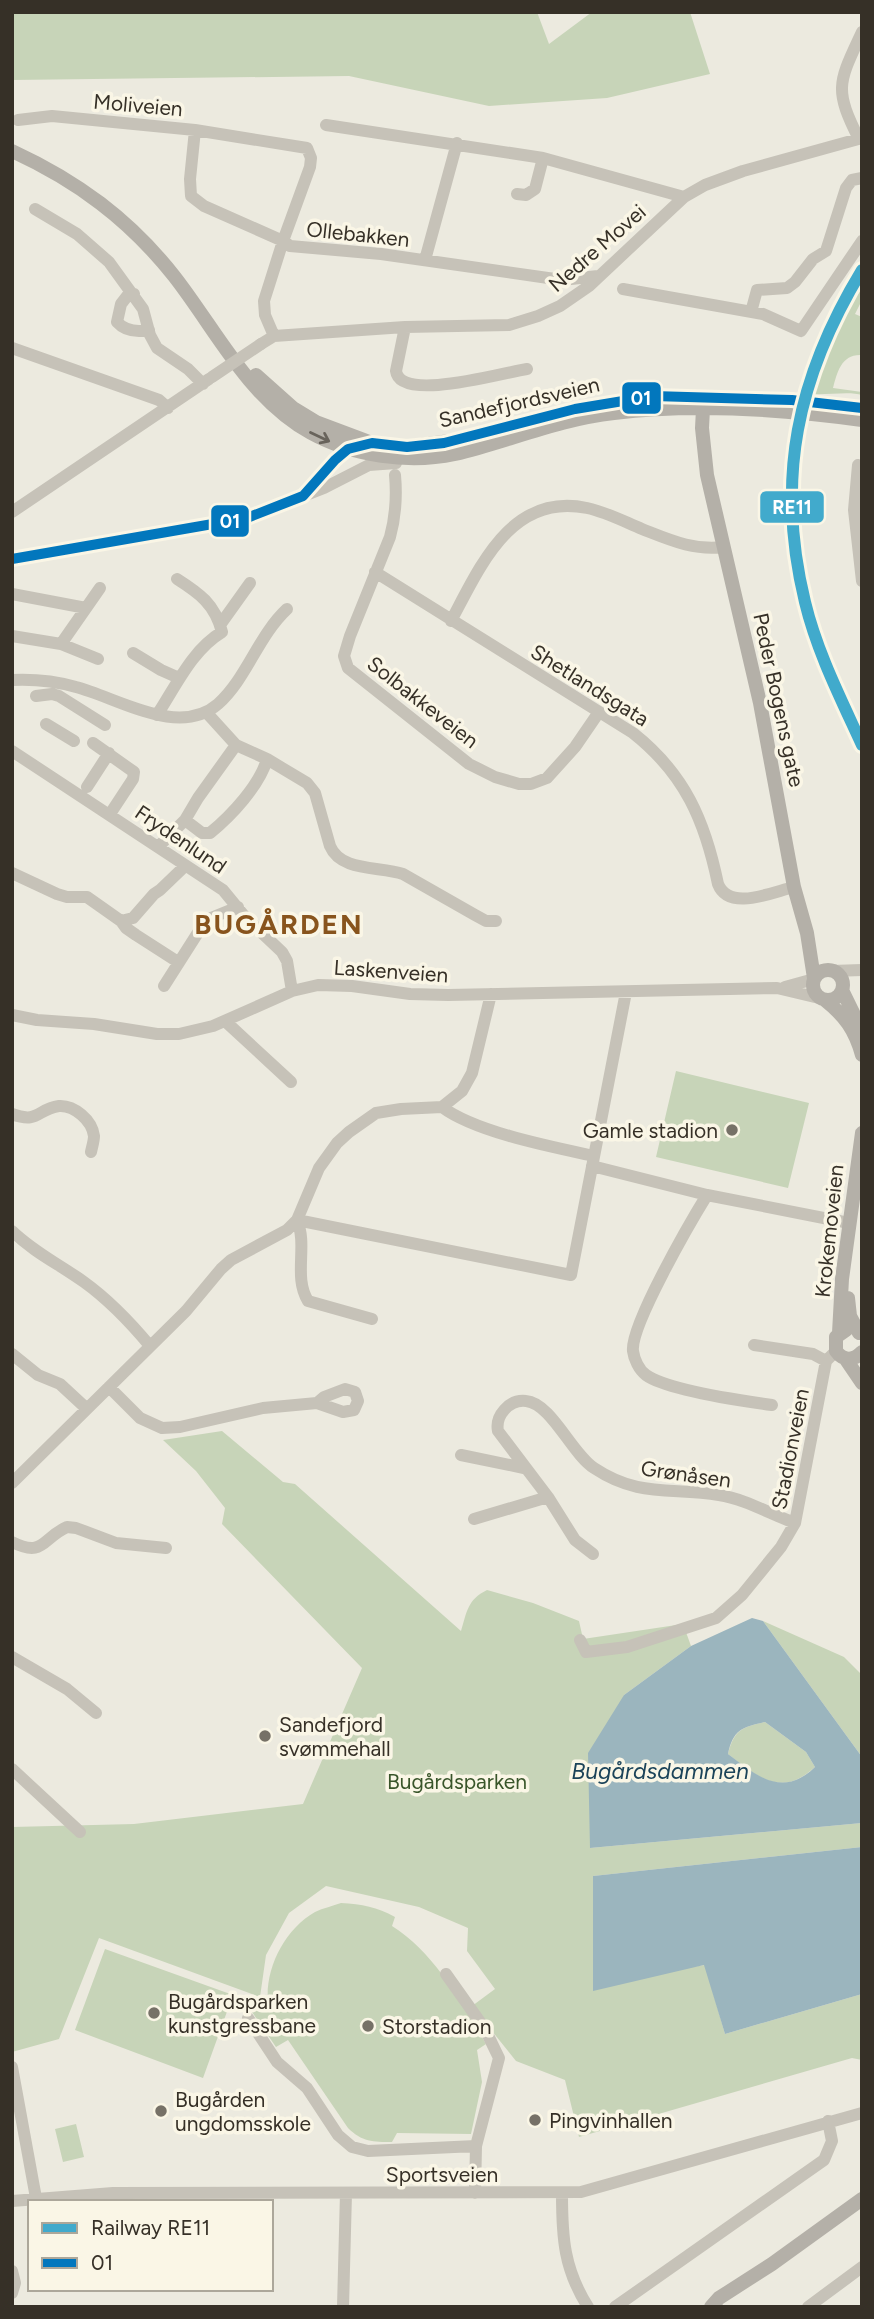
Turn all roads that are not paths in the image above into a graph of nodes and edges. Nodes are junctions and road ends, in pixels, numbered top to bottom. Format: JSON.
{"nodes":[{"id":1,"x":862,"y":32,"type":"edge"},
{"id":2,"x":18,"y":120,"type":"dead end"},
{"id":3,"x":326,"y":125,"type":"dead end"},
{"id":4,"x":195,"y":130,"type":"junction"},
{"id":5,"x":860,"y":138,"type":"edge"},
{"id":6,"x":457,"y":143,"type":"junction"},
{"id":7,"x":12,"y":151,"type":"edge"},
{"id":8,"x":543,"y":158,"type":"junction"},
{"id":9,"x":862,"y":178,"type":"edge"},
{"id":10,"x":516,"y":194,"type":"dead end"},
{"id":11,"x":684,"y":197,"type":"junction"},
{"id":12,"x":35,"y":209,"type":"dead end"},
{"id":13,"x":862,"y":240,"type":"edge"},
{"id":14,"x":283,"y":241,"type":"junction"},
{"id":15,"x":425,"y":260,"type":"junction"},
{"id":16,"x":599,"y":276,"type":"junction"},
{"id":17,"x":623,"y":289,"type":"dead end"},
{"id":18,"x":134,"y":294,"type":"junction"},
{"id":19,"x":751,"y":312,"type":"junction"},
{"id":20,"x":405,"y":327,"type":"junction"},
{"id":21,"x":149,"y":330,"type":"junction"},
{"id":22,"x":274,"y":336,"type":"junction"},
{"id":23,"x":220,"y":340,"type":"junction"},
{"id":24,"x":12,"y":348,"type":"edge"},
{"id":25,"x":527,"y":369,"type":"dead end"},
{"id":26,"x":207,"y":380,"type":"junction"},
{"id":27,"x":697,"y":405,"type":"junction"},
{"id":28,"x":168,"y":408,"type":"junction"},
{"id":29,"x":862,"y":408,"type":"edge"},
{"id":30,"x":862,"y":420,"type":"edge"},
{"id":31,"x":372,"y":443,"type":"junction"},
{"id":32,"x":348,"y":449,"type":"junction"},
{"id":33,"x":438,"y":457,"type":"junction"},
{"id":34,"x":858,"y":465,"type":"dead end"},
{"id":35,"x":395,"y":475,"type":"dead end"},
{"id":36,"x":303,"y":496,"type":"junction"},
{"id":37,"x":12,"y":512,"type":"edge"},
{"id":38,"x":724,"y":547,"type":"junction"},
{"id":39,"x":12,"y":559,"type":"edge"},
{"id":40,"x":375,"y":572,"type":"junction"},
{"id":41,"x":177,"y":579,"type":"dead end"},
{"id":42,"x":862,"y":581,"type":"edge"},
{"id":43,"x":250,"y":583,"type":"dead end"},
{"id":44,"x":100,"y":588,"type":"dead end"},
{"id":45,"x":12,"y":594,"type":"edge"},
{"id":46,"x":86,"y":608,"type":"junction"},
{"id":47,"x":287,"y":609,"type":"dead end"},
{"id":48,"x":451,"y":621,"type":"junction"},
{"id":49,"x":220,"y":625,"type":"junction"},
{"id":50,"x":12,"y":636,"type":"edge"},
{"id":51,"x":61,"y":644,"type":"junction"},
{"id":52,"x":133,"y":653,"type":"dead end"},
{"id":53,"x":99,"y":659,"type":"dead end"},
{"id":54,"x":179,"y":678,"type":"junction"},
{"id":55,"x":12,"y":680,"type":"edge"},
{"id":56,"x":36,"y":696,"type":"dead end"},
{"id":57,"x":206,"y":712,"type":"junction"},
{"id":58,"x":598,"y":712,"type":"junction"},
{"id":59,"x":157,"y":715,"type":"junction"},
{"id":60,"x":46,"y":724,"type":"dead end"},
{"id":61,"x":105,"y":725,"type":"dead end"},
{"id":62,"x":74,"y":741,"type":"dead end"},
{"id":63,"x":93,"y":743,"type":"dead end"},
{"id":64,"x":236,"y":745,"type":"junction"},
{"id":65,"x":12,"y":751,"type":"edge"},
{"id":66,"x":109,"y":754,"type":"junction"},
{"id":67,"x":267,"y":759,"type":"junction"},
{"id":68,"x":87,"y":787,"type":"dead end"},
{"id":69,"x":110,"y":814,"type":"junction"},
{"id":70,"x":185,"y":820,"type":"junction"},
{"id":71,"x":158,"y":847,"type":"junction"},
{"id":72,"x":185,"y":866,"type":"junction"},
{"id":73,"x":12,"y":873,"type":"edge"},
{"id":74,"x":794,"y":887,"type":"junction"},
{"id":75,"x":238,"y":907,"type":"junction"},
{"id":76,"x":121,"y":920,"type":"junction"},
{"id":77,"x":496,"y":920,"type":"dead end"},
{"id":78,"x":807,"y":933,"type":"junction"},
{"id":79,"x":178,"y":962,"type":"junction"},
{"id":80,"x":862,"y":970,"type":"edge"},
{"id":81,"x":831,"y":971,"type":"junction"},
{"id":82,"x":862,"y":976,"type":"edge"},
{"id":83,"x":814,"y":979,"type":"junction"},
{"id":84,"x":164,"y":986,"type":"dead end"},
{"id":85,"x":777,"y":988,"type":"junction"},
{"id":86,"x":842,"y":988,"type":"junction"},
{"id":87,"x":292,"y":991,"type":"junction"},
{"id":88,"x":626,"y":992,"type":"junction"},
{"id":89,"x":491,"y":995,"type":"junction"},
{"id":90,"x":822,"y":999,"type":"junction"},
{"id":91,"x":12,"y":1016,"type":"edge"},
{"id":92,"x":225,"y":1021,"type":"junction"},
{"id":93,"x":862,"y":1030,"type":"edge"},
{"id":94,"x":862,"y":1055,"type":"edge"},
{"id":95,"x":291,"y":1082,"type":"dead end"},
{"id":96,"x":442,"y":1107,"type":"junction"},
{"id":97,"x":12,"y":1114,"type":"edge"},
{"id":98,"x":862,"y":1133,"type":"edge"},
{"id":99,"x":91,"y":1152,"type":"dead end"},
{"id":100,"x":593,"y":1161,"type":"junction"},
{"id":101,"x":862,"y":1180,"type":"edge"},
{"id":102,"x":707,"y":1195,"type":"junction"},
{"id":103,"x":297,"y":1220,"type":"junction"},
{"id":104,"x":849,"y":1223,"type":"junction"},
{"id":105,"x":12,"y":1231,"type":"edge"},
{"id":106,"x":372,"y":1320,"type":"dead end"},
{"id":107,"x":839,"y":1333,"type":"junction"},
{"id":108,"x":861,"y":1334,"type":"edge"},
{"id":109,"x":754,"y":1345,"type":"dead end"},
{"id":110,"x":150,"y":1346,"type":"junction"},
{"id":111,"x":862,"y":1352,"type":"edge"},
{"id":112,"x":12,"y":1354,"type":"edge"},
{"id":113,"x":836,"y":1357,"type":"junction"},
{"id":114,"x":862,"y":1382,"type":"edge"},
{"id":115,"x":109,"y":1387,"type":"junction"},
{"id":116,"x":317,"y":1403,"type":"dead end"},
{"id":117,"x":772,"y":1405,"type":"dead end"},
{"id":118,"x":87,"y":1409,"type":"junction"},
{"id":119,"x":461,"y":1455,"type":"dead end"},
{"id":120,"x":524,"y":1468,"type":"junction"},
{"id":121,"x":12,"y":1483,"type":"edge"},
{"id":122,"x":548,"y":1497,"type":"junction"},
{"id":123,"x":474,"y":1519,"type":"dead end"},
{"id":124,"x":795,"y":1523,"type":"junction"},
{"id":125,"x":12,"y":1542,"type":"edge"},
{"id":126,"x":166,"y":1548,"type":"dead end"},
{"id":127,"x":593,"y":1554,"type":"dead end"},
{"id":128,"x":580,"y":1640,"type":"dead end"},
{"id":129,"x":12,"y":1657,"type":"edge"},
{"id":130,"x":96,"y":1713,"type":"dead end"},
{"id":131,"x":12,"y":1769,"type":"edge"},
{"id":132,"x":80,"y":1832,"type":"dead end"},
{"id":133,"x":446,"y":1974,"type":"dead end"},
{"id":134,"x":248,"y":2018,"type":"dead end"},
{"id":135,"x":12,"y":2067,"type":"edge"},
{"id":136,"x":862,"y":2113,"type":"edge"},
{"id":137,"x":828,"y":2121,"type":"junction"},
{"id":138,"x":477,"y":2146,"type":"junction"},
{"id":139,"x":346,"y":2193,"type":"junction"},
{"id":140,"x":475,"y":2193,"type":"junction"},
{"id":141,"x":562,"y":2194,"type":"junction"},
{"id":142,"x":36,"y":2198,"type":"junction"},
{"id":143,"x":862,"y":2199,"type":"edge"},
{"id":144,"x":12,"y":2201,"type":"edge"},
{"id":145,"x":772,"y":2264,"type":"junction"},
{"id":146,"x":862,"y":2267,"type":"edge"},
{"id":147,"x":12,"y":2271,"type":"edge"},
{"id":148,"x":12,"y":2292,"type":"edge"},
{"id":149,"x":343,"y":2307,"type":"edge"},
{"id":150,"x":588,"y":2307,"type":"edge"},
{"id":151,"x":615,"y":2307,"type":"edge"},
{"id":152,"x":711,"y":2307,"type":"edge"},
{"id":153,"x":718,"y":2307,"type":"edge"},
{"id":154,"x":808,"y":2307,"type":"edge"}],
"edges":[{"from":1,"to":5,"type":"street"},
{"from":2,"to":4,"type":"street","name":"Moliveien"},
{"from":3,"to":6,"type":"street"},
{"from":4,"to":14,"type":"street","name":"Moliveien"},
{"from":4,"to":14,"type":"street","name":"Ollebakken"},
{"from":5,"to":11,"type":"street","name":"Nedre Movei"},
{"from":6,"to":8,"type":"street"},
{"from":6,"to":15,"type":"street"},
{"from":7,"to":23,"type":"main road","name":"Sandefjordsveien"},
{"from":8,"to":10,"type":"street"},
{"from":8,"to":11,"type":"street"},
{"from":9,"to":19,"type":"street"},
{"from":11,"to":16,"type":"street","name":"Nedre Movei"},
{"from":12,"to":18,"type":"street"},
{"from":13,"to":19,"type":"street"},
{"from":14,"to":15,"type":"street","name":"Ollebakken"},
{"from":14,"to":22,"type":"street"},
{"from":15,"to":16,"type":"street","name":"Ollebakken"},
{"from":16,"to":20,"type":"street","name":"Nedre Movei"},
{"from":17,"to":19,"type":"street"},
{"from":18,"to":21,"type":"street"},
{"from":18,"to":21,"type":"street"},
{"from":20,"to":22,"type":"street","name":"Nedre Movei"},
{"from":20,"to":25,"type":"street"},
{"from":21,"to":26,"type":"street"},
{"from":22,"to":26,"type":"street","name":"Nedre Movei","bridge":true},
{"from":23,"to":31,"type":"main road","name":"Sandefjordsveien"},
{"from":23,"to":32,"type":"main road","name":"Sandefjordsveien","one_way":true},
{"from":24,"to":28,"type":"street"},
{"from":26,"to":28,"type":"street","name":"Nedre Movei"},
{"from":27,"to":29,"type":"main road","name":"Sandefjordsveien"},
{"from":27,"to":30,"type":"main road","name":"Sandefjordsveien"},
{"from":27,"to":31,"type":"main road","name":"Sandefjordsveien"},
{"from":27,"to":33,"type":"main road","name":"Sandefjordsveien"},
{"from":27,"to":38,"type":"main road","name":"Peder Bogens gate"},
{"from":28,"to":37,"type":"street","name":"Nedre Movei"},
{"from":31,"to":32,"type":"street"},
{"from":32,"to":33,"type":"main road","name":"Sandefjordsveien"},
{"from":32,"to":36,"type":"street"},
{"from":33,"to":36,"type":"street"},
{"from":34,"to":42,"type":"street"},
{"from":35,"to":40,"type":"street","name":"Solbakkeveien"},
{"from":36,"to":39,"type":"street"},
{"from":38,"to":48,"type":"street"},
{"from":38,"to":74,"type":"main road","name":"Peder Bogens gate"},
{"from":40,"to":48,"type":"street","name":"Shetlandsgata"},
{"from":40,"to":58,"type":"street","name":"Solbakkeveien"},
{"from":41,"to":49,"type":"street"},
{"from":43,"to":49,"type":"street"},
{"from":44,"to":46,"type":"street"},
{"from":45,"to":46,"type":"street"},
{"from":46,"to":51,"type":"street"},
{"from":47,"to":57,"type":"street"},
{"from":48,"to":58,"type":"street","name":"Shetlandsgata"},
{"from":49,"to":54,"type":"street"},
{"from":50,"to":51,"type":"street"},
{"from":51,"to":53,"type":"street"},
{"from":52,"to":54,"type":"street"},
{"from":54,"to":59,"type":"street"},
{"from":55,"to":59,"type":"street"},
{"from":56,"to":61,"type":"street"},
{"from":57,"to":59,"type":"street"},
{"from":57,"to":64,"type":"street"},
{"from":58,"to":74,"type":"street","name":"Shetlandsgata"},
{"from":60,"to":62,"type":"street"},
{"from":63,"to":66,"type":"street"},
{"from":64,"to":67,"type":"street"},
{"from":64,"to":70,"type":"street"},
{"from":65,"to":69,"type":"street","name":"Frydenlund"},
{"from":66,"to":68,"type":"street"},
{"from":66,"to":69,"type":"street"},
{"from":67,"to":70,"type":"street"},
{"from":67,"to":77,"type":"street"},
{"from":69,"to":71,"type":"street","name":"Frydenlund"},
{"from":70,"to":71,"type":"street"},
{"from":71,"to":72,"type":"street","name":"Frydenlund"},
{"from":72,"to":75,"type":"street","name":"Frydenlund"},
{"from":72,"to":76,"type":"street"},
{"from":73,"to":76,"type":"street"},
{"from":74,"to":78,"type":"main road","name":"Peder Bogens gate"},
{"from":75,"to":79,"type":"street"},
{"from":75,"to":87,"type":"street","name":"Frydenlund"},
{"from":76,"to":79,"type":"street"},
{"from":78,"to":81,"type":"main road","name":"Peder Bogens gate"},
{"from":78,"to":83,"type":"main road","name":"Peder Bogens gate"},
{"from":79,"to":84,"type":"street"},
{"from":80,"to":81,"type":"street"},
{"from":81,"to":83,"type":"main road"},
{"from":81,"to":86,"type":"main road"},
{"from":82,"to":86,"type":"street"},
{"from":83,"to":85,"type":"street","name":"Laskenveien"},
{"from":83,"to":90,"type":"main road"},
{"from":85,"to":88,"type":"street","name":"Laskenveien"},
{"from":85,"to":90,"type":"street","name":"Laskenveien"},
{"from":86,"to":90,"type":"main road"},
{"from":86,"to":93,"type":"main road"},
{"from":87,"to":89,"type":"street","name":"Laskenveien"},
{"from":87,"to":92,"type":"street","name":"Laskenveien"},
{"from":88,"to":89,"type":"street","name":"Laskenveien"},
{"from":88,"to":100,"type":"street"},
{"from":89,"to":96,"type":"street"},
{"from":90,"to":94,"type":"main road"},
{"from":91,"to":92,"type":"street","name":"Laskenveien"},
{"from":92,"to":95,"type":"street"},
{"from":96,"to":100,"type":"street"},
{"from":96,"to":103,"type":"street"},
{"from":97,"to":99,"type":"street"},
{"from":98,"to":104,"type":"main road","name":"Krokemoveien"},
{"from":100,"to":102,"type":"street"},
{"from":100,"to":103,"type":"street"},
{"from":101,"to":108,"type":"main road","name":"Krokemoveien"},
{"from":102,"to":104,"type":"street"},
{"from":102,"to":117,"type":"street"},
{"from":103,"to":106,"type":"street"},
{"from":103,"to":110,"type":"street"},
{"from":104,"to":107,"type":"main road","name":"Krokemoveien"},
{"from":105,"to":110,"type":"street"},
{"from":107,"to":108,"type":"main road","name":"Krokemoveien"},
{"from":107,"to":113,"type":"main road","name":"Krokemoveien"},
{"from":109,"to":113,"type":"street"},
{"from":110,"to":115,"type":"street"},
{"from":111,"to":113,"type":"main road"},
{"from":112,"to":118,"type":"street"},
{"from":113,"to":114,"type":"main road"},
{"from":113,"to":124,"type":"street","name":"Stadionveien"},
{"from":115,"to":116,"type":"street"},
{"from":115,"to":118,"type":"street"},
{"from":118,"to":121,"type":"street"},
{"from":119,"to":120,"type":"street"},
{"from":120,"to":122,"type":"street","name":"Grønåsen"},
{"from":120,"to":124,"type":"street","name":"Grønåsen"},
{"from":122,"to":123,"type":"street"},
{"from":122,"to":127,"type":"street","name":"Grønåsen"},
{"from":124,"to":128,"type":"street","name":"Stadionveien"},
{"from":125,"to":126,"type":"street"},
{"from":129,"to":130,"type":"street"},
{"from":131,"to":132,"type":"street"},
{"from":133,"to":138,"type":"street"},
{"from":134,"to":138,"type":"street"},
{"from":135,"to":142,"type":"street"},
{"from":136,"to":137,"type":"street","name":"Sportsveien"},
{"from":137,"to":141,"type":"street","name":"Sportsveien"},
{"from":137,"to":151,"type":"street"},
{"from":138,"to":140,"type":"street"},
{"from":139,"to":140,"type":"street","name":"Sportsveien"},
{"from":139,"to":142,"type":"street","name":"Sportsveien"},
{"from":139,"to":149,"type":"street"},
{"from":140,"to":141,"type":"street","name":"Sportsveien"},
{"from":141,"to":150,"type":"street"},
{"from":142,"to":144,"type":"street","name":"Sportsveien"},
{"from":143,"to":145,"type":"main road"},
{"from":145,"to":152,"type":"main road"},
{"from":145,"to":153,"type":"main road"},
{"from":146,"to":154,"type":"street"},
{"from":147,"to":148,"type":"street"}]}
